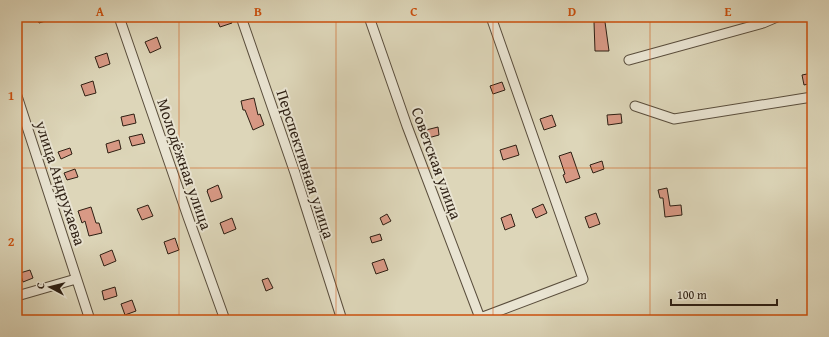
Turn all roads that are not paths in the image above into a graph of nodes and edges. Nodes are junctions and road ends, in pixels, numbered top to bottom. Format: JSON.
{"nodes":[{"id":1,"x":119,"y":17,"type":"edge"},
{"id":2,"x":242,"y":17,"type":"edge"},
{"id":3,"x":369,"y":17,"type":"edge"},
{"id":4,"x":491,"y":17,"type":"edge"},
{"id":5,"x":777,"y":17,"type":"edge"},
{"id":6,"x":629,"y":60,"type":"dead end"},
{"id":7,"x":17,"y":96,"type":"edge"},
{"id":8,"x":812,"y":96,"type":"edge"},
{"id":9,"x":635,"y":106,"type":"dead end"},
{"id":10,"x":76,"y":279,"type":"junction"},
{"id":11,"x":17,"y":296,"type":"edge"},
{"id":12,"x":477,"y":319,"type":"edge"},
{"id":13,"x":90,"y":320,"type":"edge"},
{"id":14,"x":225,"y":320,"type":"edge"},
{"id":15,"x":342,"y":320,"type":"edge"}],
"edges":[{"from":1,"to":14,"type":"street","name":"Молодёжная улица"},
{"from":2,"to":15,"type":"street","name":"Перспективная улица"},
{"from":3,"to":12,"type":"street","name":"Советская улица"},
{"from":4,"to":12,"type":"street"},
{"from":5,"to":6,"type":"street"},
{"from":7,"to":10,"type":"street","name":"улица Андрухаева"},
{"from":8,"to":9,"type":"street"},
{"from":10,"to":11,"type":"street"},
{"from":10,"to":13,"type":"street","name":"улица Андрухаева"}]}
